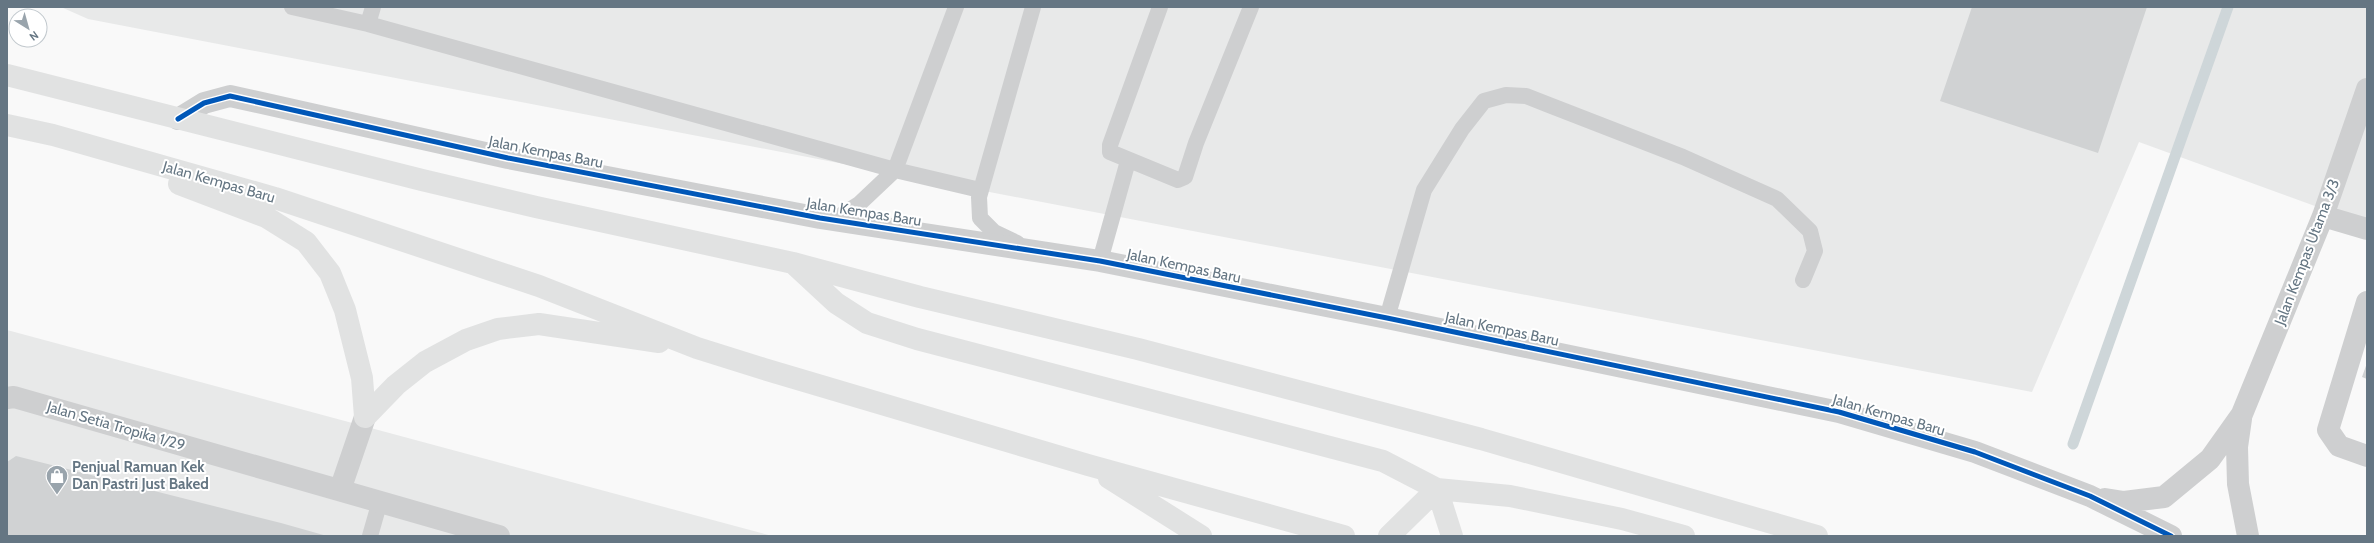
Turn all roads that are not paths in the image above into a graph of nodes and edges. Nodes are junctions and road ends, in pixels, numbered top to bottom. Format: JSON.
{"nodes":[{"id":1,"x":292,"y":7,"type":"edge"},
{"id":2,"x":373,"y":7,"type":"edge"},
{"id":3,"x":956,"y":7,"type":"edge"},
{"id":4,"x":1033,"y":7,"type":"edge"},
{"id":5,"x":1160,"y":7,"type":"edge"},
{"id":6,"x":1251,"y":7,"type":"edge"},
{"id":7,"x":314,"y":10,"type":"edge"},
{"id":8,"x":368,"y":24,"type":"junction"},
{"id":9,"x":7,"y":75,"type":"edge"},
{"id":10,"x":2367,"y":89,"type":"edge"},
{"id":11,"x":178,"y":119,"type":"junction"},
{"id":12,"x":7,"y":125,"type":"edge"},
{"id":13,"x":53,"y":135,"type":"junction"},
{"id":14,"x":1128,"y":160,"type":"junction"},
{"id":15,"x":895,"y":170,"type":"junction"},
{"id":16,"x":980,"y":190,"type":"junction"},
{"id":17,"x":2323,"y":216,"type":"junction"},
{"id":18,"x":820,"y":218,"type":"junction"},
{"id":19,"x":2367,"y":229,"type":"edge"},
{"id":20,"x":1031,"y":250,"type":"junction"},
{"id":21,"x":1100,"y":261,"type":"junction"},
{"id":22,"x":793,"y":263,"type":"junction"},
{"id":23,"x":1803,"y":280,"type":"dead end"},
{"id":24,"x":2367,"y":302,"type":"edge"},
{"id":25,"x":1387,"y":318,"type":"junction"},
{"id":26,"x":697,"y":348,"type":"junction"},
{"id":27,"x":7,"y":398,"type":"edge"},
{"id":28,"x":2242,"y":414,"type":"junction"},
{"id":29,"x":365,"y":417,"type":"junction"},
{"id":30,"x":2367,"y":456,"type":"edge"},
{"id":31,"x":1088,"y":465,"type":"junction"},
{"id":32,"x":1437,"y":489,"type":"junction"},
{"id":33,"x":340,"y":490,"type":"junction"},
{"id":34,"x":2090,"y":496,"type":"junction"},
{"id":35,"x":380,"y":501,"type":"junction"},
{"id":36,"x":370,"y":536,"type":"edge"},
{"id":37,"x":499,"y":536,"type":"edge"},
{"id":38,"x":1201,"y":536,"type":"edge"},
{"id":39,"x":1344,"y":536,"type":"edge"},
{"id":40,"x":1389,"y":536,"type":"edge"},
{"id":41,"x":1452,"y":536,"type":"edge"},
{"id":42,"x":1684,"y":536,"type":"edge"},
{"id":43,"x":1817,"y":536,"type":"edge"},
{"id":44,"x":2171,"y":536,"type":"edge"},
{"id":45,"x":2248,"y":536,"type":"edge"}],
"edges":[{"from":1,"to":7,"type":"lane"},
{"from":2,"to":8,"type":"lane"},
{"from":3,"to":15,"type":"lane"},
{"from":4,"to":16,"type":"lane"},
{"from":5,"to":14,"type":"lane"},
{"from":6,"to":14,"type":"lane"},
{"from":7,"to":8,"type":"lane"},
{"from":8,"to":15,"type":"lane"},
{"from":9,"to":11,"type":"main road"},
{"from":10,"to":17,"type":"street","name":"Jalan Kempas Utama 3/3"},
{"from":11,"to":18,"type":"street","name":"Jalan Kempas Baru"},
{"from":11,"to":22,"type":"main road"},
{"from":12,"to":13,"type":"main road","name":"Jalan Kempas Baru"},
{"from":13,"to":26,"type":"main road","name":"Jalan Kempas Baru"},
{"from":13,"to":29,"type":"main road"},
{"from":14,"to":21,"type":"lane"},
{"from":15,"to":16,"type":"lane"},
{"from":15,"to":18,"type":"lane"},
{"from":16,"to":20,"type":"lane"},
{"from":17,"to":19,"type":"street"},
{"from":17,"to":28,"type":"street","name":"Jalan Kempas Utama 3/3"},
{"from":18,"to":20,"type":"street","name":"Jalan Kempas Baru"},
{"from":20,"to":21,"type":"street","name":"Jalan Kempas Baru"},
{"from":21,"to":25,"type":"street","name":"Jalan Kempas Baru"},
{"from":22,"to":32,"type":"main road"},
{"from":22,"to":43,"type":"main road"},
{"from":23,"to":25,"type":"lane"},
{"from":24,"to":30,"type":"street"},
{"from":25,"to":34,"type":"street","name":"Jalan Kempas Baru"},
{"from":26,"to":29,"type":"main road"},
{"from":26,"to":31,"type":"main road","name":"Jalan Kempas Baru"},
{"from":27,"to":33,"type":"street","name":"Jalan Setia Tropika 1/29"},
{"from":28,"to":34,"type":"street","name":"Jalan Kempas Utama 3/3"},
{"from":28,"to":45,"type":"street","name":"Jalan Kempas Utama 3/3"},
{"from":29,"to":33,"type":"street"},
{"from":31,"to":38,"type":"main road"},
{"from":31,"to":39,"type":"main road","name":"Jalan Kempas Baru"},
{"from":32,"to":40,"type":"main road"},
{"from":32,"to":41,"type":"main road"},
{"from":32,"to":42,"type":"main road"},
{"from":33,"to":35,"type":"street","name":"Jalan Setia Tropika 1/29"},
{"from":34,"to":44,"type":"street","name":"Jalan Kempas Baru"},
{"from":35,"to":36,"type":"lane"},
{"from":35,"to":37,"type":"street","name":"Jalan Setia Tropika 1/29"}]}
